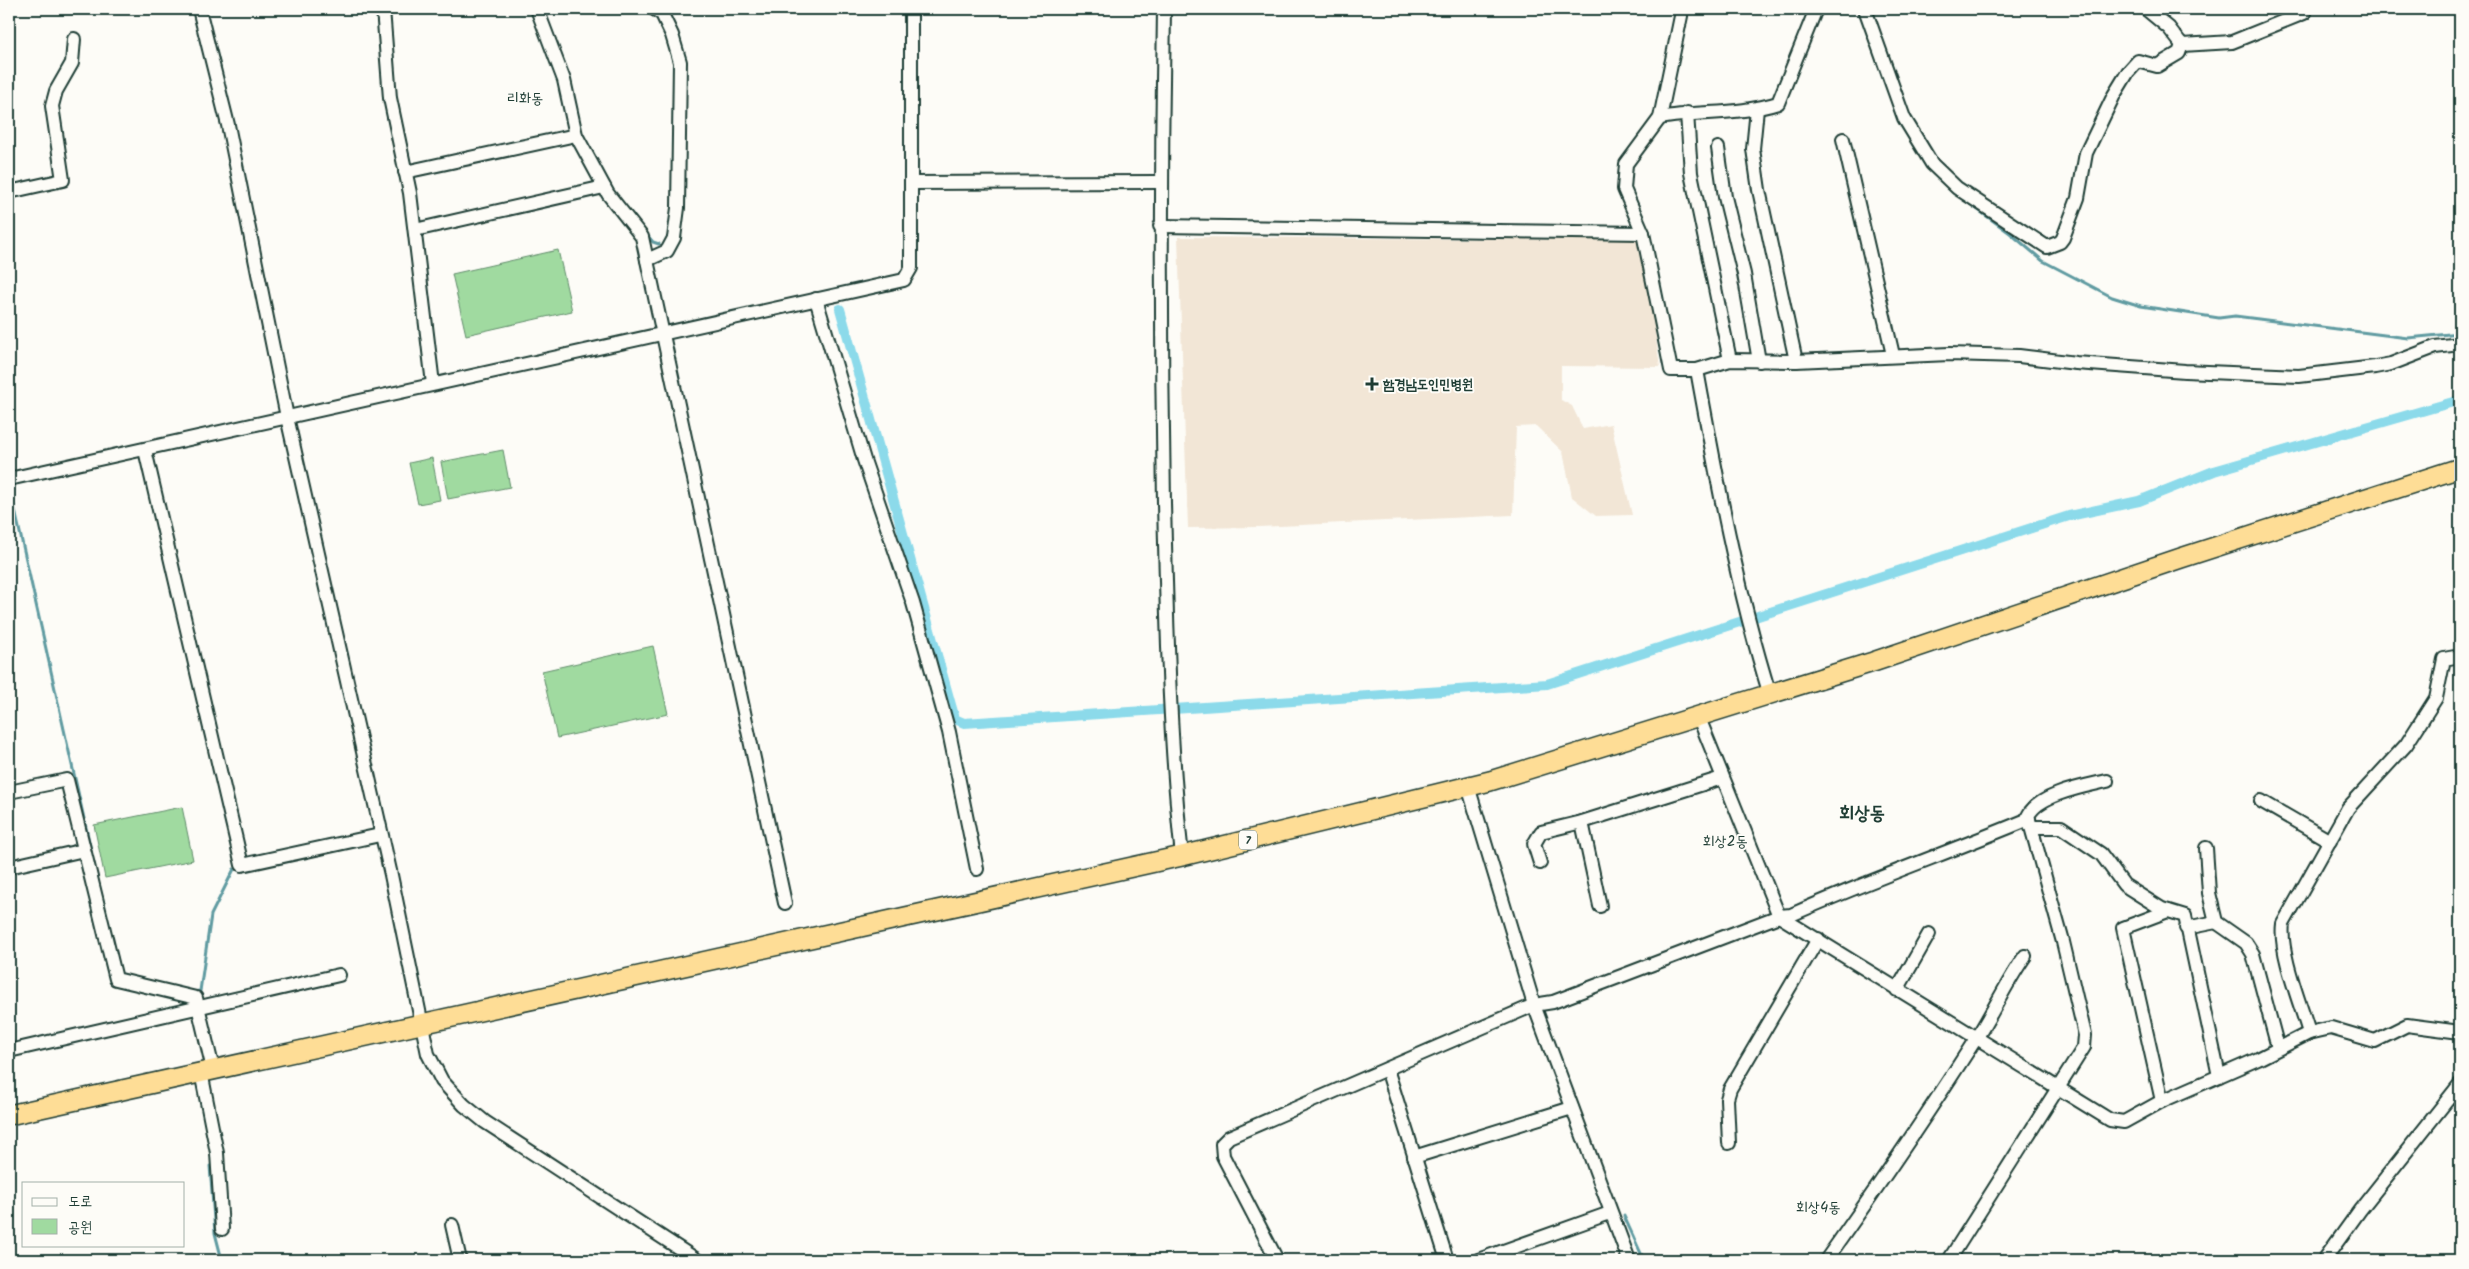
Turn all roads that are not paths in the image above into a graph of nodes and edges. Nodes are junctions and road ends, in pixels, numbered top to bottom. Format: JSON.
{"nodes":[{"id":1,"x":199,"y":9,"type":"edge"},
{"id":2,"x":383,"y":9,"type":"edge"},
{"id":3,"x":537,"y":9,"type":"edge"},
{"id":4,"x":654,"y":9,"type":"edge"},
{"id":5,"x":911,"y":9,"type":"edge"},
{"id":6,"x":1164,"y":9,"type":"edge"},
{"id":7,"x":1816,"y":9,"type":"edge"},
{"id":8,"x":1865,"y":9,"type":"edge"},
{"id":9,"x":2146,"y":9,"type":"edge"},
{"id":10,"x":2304,"y":13,"type":"dead end"},
{"id":11,"x":1681,"y":16,"type":"dead end"},
{"id":12,"x":74,"y":39,"type":"dead end"},
{"id":13,"x":2182,"y":45,"type":"junction"},
{"id":14,"x":1757,"y":109,"type":"junction"},
{"id":15,"x":1687,"y":113,"type":"junction"},
{"id":16,"x":1660,"y":118,"type":"junction"},
{"id":17,"x":576,"y":135,"type":"junction"},
{"id":18,"x":1843,"y":139,"type":"dead end"},
{"id":19,"x":1718,"y":148,"type":"dead end"},
{"id":20,"x":405,"y":172,"type":"junction"},
{"id":21,"x":1160,"y":182,"type":"junction"},
{"id":22,"x":912,"y":183,"type":"junction"},
{"id":23,"x":604,"y":187,"type":"junction"},
{"id":24,"x":9,"y":192,"type":"edge"},
{"id":25,"x":1160,"y":226,"type":"junction"},
{"id":26,"x":414,"y":230,"type":"junction"},
{"id":27,"x":1643,"y":233,"type":"junction"},
{"id":28,"x":647,"y":260,"type":"junction"},
{"id":29,"x":816,"y":299,"type":"junction"},
{"id":30,"x":661,"y":335,"type":"junction"},
{"id":31,"x":2460,"y":344,"type":"edge"},
{"id":32,"x":1893,"y":355,"type":"junction"},
{"id":33,"x":1730,"y":360,"type":"junction"},
{"id":34,"x":1759,"y":361,"type":"junction"},
{"id":35,"x":1796,"y":361,"type":"junction"},
{"id":36,"x":1697,"y":370,"type":"junction"},
{"id":37,"x":433,"y":384,"type":"junction"},
{"id":38,"x":287,"y":417,"type":"junction"},
{"id":39,"x":145,"y":450,"type":"junction"},
{"id":40,"x":2460,"y":468,"type":"edge"},
{"id":41,"x":9,"y":479,"type":"edge"},
{"id":42,"x":2460,"y":656,"type":"edge"},
{"id":43,"x":1770,"y":695,"type":"junction"},
{"id":44,"x":1699,"y":718,"type":"junction"},
{"id":45,"x":1722,"y":778,"type":"junction"},
{"id":46,"x":2107,"y":781,"type":"dead end"},
{"id":47,"x":1468,"y":786,"type":"junction"},
{"id":48,"x":9,"y":792,"type":"edge"},
{"id":49,"x":2261,"y":801,"type":"dead end"},
{"id":50,"x":1582,"y":822,"type":"junction"},
{"id":51,"x":2030,"y":823,"type":"junction"},
{"id":52,"x":380,"y":835,"type":"junction"},
{"id":53,"x":2330,"y":841,"type":"junction"},
{"id":54,"x":2206,"y":848,"type":"dead end"},
{"id":55,"x":84,"y":850,"type":"junction"},
{"id":56,"x":1182,"y":856,"type":"junction"},
{"id":57,"x":1540,"y":863,"type":"dead end"},
{"id":58,"x":9,"y":867,"type":"edge"},
{"id":59,"x":977,"y":869,"type":"dead end"},
{"id":60,"x":785,"y":903,"type":"dead end"},
{"id":61,"x":1600,"y":906,"type":"dead end"},
{"id":62,"x":2168,"y":911,"type":"junction"},
{"id":63,"x":1779,"y":916,"type":"junction"},
{"id":64,"x":2216,"y":922,"type":"junction"},
{"id":65,"x":2186,"y":928,"type":"junction"},
{"id":66,"x":1929,"y":934,"type":"dead end"},
{"id":67,"x":1818,"y":939,"type":"junction"},
{"id":68,"x":2026,"y":956,"type":"dead end"},
{"id":69,"x":339,"y":975,"type":"dead end"},
{"id":70,"x":1897,"y":990,"type":"junction"},
{"id":71,"x":1534,"y":1005,"type":"junction"},
{"id":72,"x":198,"y":1007,"type":"junction"},
{"id":73,"x":420,"y":1024,"type":"junction"},
{"id":74,"x":2460,"y":1032,"type":"edge"},
{"id":75,"x":2309,"y":1033,"type":"junction"},
{"id":76,"x":1977,"y":1038,"type":"junction"},
{"id":77,"x":2278,"y":1048,"type":"junction"},
{"id":78,"x":9,"y":1051,"type":"edge"},
{"id":79,"x":1387,"y":1069,"type":"junction"},
{"id":80,"x":207,"y":1071,"type":"junction"},
{"id":81,"x":2219,"y":1076,"type":"junction"},
{"id":82,"x":2460,"y":1084,"type":"edge"},
{"id":83,"x":2059,"y":1088,"type":"junction"},
{"id":84,"x":2162,"y":1101,"type":"junction"},
{"id":85,"x":1572,"y":1108,"type":"junction"},
{"id":86,"x":9,"y":1115,"type":"edge"},
{"id":87,"x":1729,"y":1144,"type":"dead end"},
{"id":88,"x":1414,"y":1157,"type":"junction"},
{"id":89,"x":1610,"y":1213,"type":"junction"},
{"id":90,"x":452,"y":1225,"type":"dead end"},
{"id":91,"x":222,"y":1230,"type":"dead end"},
{"id":92,"x":460,"y":1260,"type":"edge"},
{"id":93,"x":697,"y":1260,"type":"edge"},
{"id":94,"x":1276,"y":1260,"type":"edge"},
{"id":95,"x":1447,"y":1260,"type":"edge"},
{"id":96,"x":1478,"y":1260,"type":"edge"},
{"id":97,"x":1629,"y":1260,"type":"edge"},
{"id":98,"x":1826,"y":1260,"type":"edge"},
{"id":99,"x":1949,"y":1260,"type":"edge"},
{"id":100,"x":2324,"y":1260,"type":"edge"}],
"edges":[{"from":1,"to":38,"type":"street"},
{"from":2,"to":20,"type":"street"},
{"from":3,"to":17,"type":"street"},
{"from":4,"to":28,"type":"street"},
{"from":5,"to":22,"type":"street"},
{"from":6,"to":21,"type":"street"},
{"from":7,"to":14,"type":"street"},
{"from":8,"to":13,"type":"street"},
{"from":9,"to":13,"type":"street"},
{"from":10,"to":13,"type":"street"},
{"from":11,"to":16,"type":"street"},
{"from":12,"to":24,"type":"street"},
{"from":14,"to":15,"type":"street"},
{"from":14,"to":35,"type":"street"},
{"from":15,"to":16,"type":"street"},
{"from":15,"to":33,"type":"street"},
{"from":16,"to":27,"type":"street"},
{"from":17,"to":20,"type":"street"},
{"from":17,"to":23,"type":"street"},
{"from":18,"to":32,"type":"street"},
{"from":19,"to":34,"type":"street"},
{"from":20,"to":26,"type":"street"},
{"from":21,"to":22,"type":"street"},
{"from":21,"to":25,"type":"street"},
{"from":22,"to":29,"type":"street"},
{"from":23,"to":26,"type":"street"},
{"from":23,"to":28,"type":"street"},
{"from":25,"to":27,"type":"street"},
{"from":25,"to":56,"type":"street"},
{"from":26,"to":37,"type":"street"},
{"from":27,"to":36,"type":"street"},
{"from":28,"to":30,"type":"street"},
{"from":29,"to":30,"type":"street"},
{"from":29,"to":59,"type":"street"},
{"from":30,"to":37,"type":"street"},
{"from":30,"to":60,"type":"street"},
{"from":31,"to":32,"type":"street"},
{"from":32,"to":35,"type":"street"},
{"from":33,"to":34,"type":"street"},
{"from":33,"to":36,"type":"street"},
{"from":34,"to":35,"type":"street"},
{"from":36,"to":43,"type":"street"},
{"from":37,"to":38,"type":"street"},
{"from":38,"to":39,"type":"street"},
{"from":38,"to":52,"type":"street"},
{"from":39,"to":41,"type":"street"},
{"from":39,"to":52,"type":"street"},
{"from":40,"to":43,"type":"highway","number":"7"},
{"from":42,"to":53,"type":"street"},
{"from":43,"to":44,"type":"highway","number":"7"},
{"from":44,"to":45,"type":"street"},
{"from":44,"to":47,"type":"highway","number":"7"},
{"from":45,"to":50,"type":"street"},
{"from":45,"to":63,"type":"street"},
{"from":46,"to":51,"type":"street"},
{"from":47,"to":56,"type":"highway","number":"7"},
{"from":47,"to":71,"type":"street"},
{"from":48,"to":55,"type":"street"},
{"from":49,"to":53,"type":"street"},
{"from":50,"to":57,"type":"street"},
{"from":50,"to":61,"type":"street"},
{"from":51,"to":62,"type":"street"},
{"from":51,"to":63,"type":"street"},
{"from":51,"to":83,"type":"street"},
{"from":52,"to":73,"type":"street"},
{"from":53,"to":75,"type":"street"},
{"from":54,"to":64,"type":"street"},
{"from":55,"to":58,"type":"street"},
{"from":55,"to":72,"type":"street"},
{"from":56,"to":73,"type":"highway","number":"7"},
{"from":62,"to":65,"type":"street"},
{"from":62,"to":84,"type":"street"},
{"from":63,"to":67,"type":"street"},
{"from":63,"to":71,"type":"street"},
{"from":64,"to":65,"type":"street"},
{"from":64,"to":77,"type":"street"},
{"from":65,"to":81,"type":"street"},
{"from":66,"to":70,"type":"street"},
{"from":67,"to":70,"type":"street"},
{"from":67,"to":87,"type":"street"},
{"from":68,"to":76,"type":"street"},
{"from":69,"to":72,"type":"street"},
{"from":70,"to":76,"type":"street"},
{"from":71,"to":79,"type":"street"},
{"from":71,"to":85,"type":"street"},
{"from":72,"to":78,"type":"street"},
{"from":72,"to":80,"type":"street"},
{"from":73,"to":80,"type":"highway","number":"7"},
{"from":73,"to":93,"type":"street"},
{"from":74,"to":75,"type":"street"},
{"from":75,"to":77,"type":"street"},
{"from":76,"to":83,"type":"street"},
{"from":76,"to":98,"type":"street"},
{"from":77,"to":81,"type":"street"},
{"from":79,"to":88,"type":"street"},
{"from":79,"to":94,"type":"street"},
{"from":80,"to":86,"type":"highway","number":"7"},
{"from":80,"to":91,"type":"street"},
{"from":81,"to":84,"type":"street"},
{"from":82,"to":100,"type":"street"},
{"from":83,"to":84,"type":"street"},
{"from":83,"to":99,"type":"street"},
{"from":85,"to":88,"type":"street"},
{"from":85,"to":89,"type":"street"},
{"from":88,"to":95,"type":"street"},
{"from":89,"to":96,"type":"street"},
{"from":89,"to":97,"type":"street"},
{"from":90,"to":92,"type":"street"}]}
